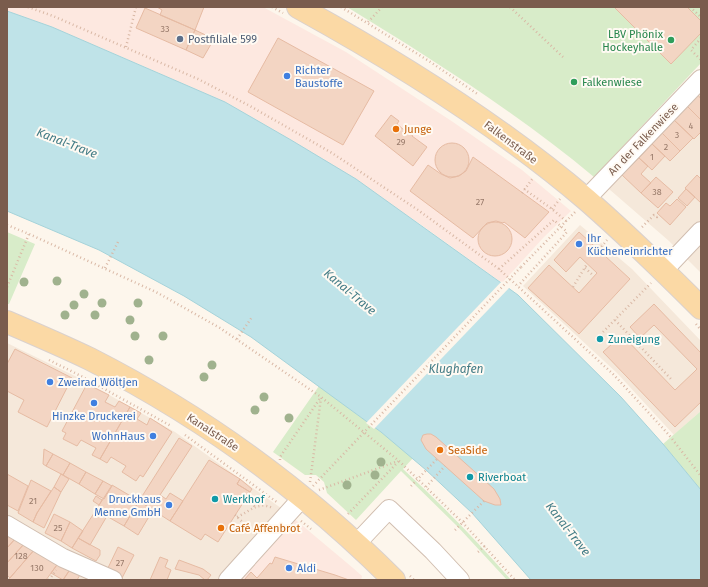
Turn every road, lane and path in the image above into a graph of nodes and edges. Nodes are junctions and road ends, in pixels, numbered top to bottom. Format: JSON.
{"nodes":[{"id":1,"x":28,"y":7,"type":"edge"},
{"id":2,"x":136,"y":7,"type":"edge"},
{"id":3,"x":298,"y":7,"type":"edge"},
{"id":4,"x":382,"y":7,"type":"edge"},
{"id":5,"x":510,"y":7,"type":"edge"},
{"id":6,"x":690,"y":7,"type":"edge"},
{"id":7,"x":701,"y":17,"type":"edge"},
{"id":8,"x":368,"y":22,"type":"dead end"},
{"id":9,"x":701,"y":38,"type":"edge"},
{"id":10,"x":126,"y":47,"type":"junction"},
{"id":11,"x":562,"y":56,"type":"dead end"},
{"id":12,"x":701,"y":60,"type":"edge"},
{"id":13,"x":701,"y":79,"type":"edge"},
{"id":14,"x":534,"y":176,"type":"dead end"},
{"id":15,"x":561,"y":198,"type":"dead end"},
{"id":16,"x":581,"y":206,"type":"junction"},
{"id":17,"x":552,"y":209,"type":"junction"},
{"id":18,"x":659,"y":215,"type":"dead end"},
{"id":19,"x":566,"y":221,"type":"junction"},
{"id":20,"x":7,"y":225,"type":"edge"},
{"id":21,"x":561,"y":226,"type":"junction"},
{"id":22,"x":640,"y":230,"type":"dead end"},
{"id":23,"x":701,"y":231,"type":"edge"},
{"id":24,"x":29,"y":234,"type":"junction"},
{"id":25,"x":608,"y":239,"type":"dead end"},
{"id":26,"x":119,"y":240,"type":"dead end"},
{"id":27,"x":599,"y":250,"type":"dead end"},
{"id":28,"x":587,"y":264,"type":"dead end"},
{"id":29,"x":105,"y":268,"type":"junction"},
{"id":30,"x":585,"y":268,"type":"junction"},
{"id":31,"x":499,"y":269,"type":"junction"},
{"id":32,"x":594,"y":276,"type":"dead end"},
{"id":33,"x":658,"y":276,"type":"junction"},
{"id":34,"x":518,"y":286,"type":"junction"},
{"id":35,"x":7,"y":287,"type":"edge"},
{"id":36,"x":573,"y":288,"type":"dead end"},
{"id":37,"x":701,"y":308,"type":"edge"},
{"id":38,"x":252,"y":317,"type":"dead end"},
{"id":39,"x":615,"y":320,"type":"junction"},
{"id":40,"x":7,"y":322,"type":"edge"},
{"id":41,"x":603,"y":332,"type":"dead end"},
{"id":42,"x":236,"y":339,"type":"junction"},
{"id":43,"x":48,"y":360,"type":"dead end"},
{"id":44,"x":671,"y":379,"type":"dead end"},
{"id":45,"x":321,"y":397,"type":"junction"},
{"id":46,"x":172,"y":427,"type":"dead end"},
{"id":47,"x":179,"y":431,"type":"dead end"},
{"id":48,"x":280,"y":457,"type":"dead end"},
{"id":49,"x":437,"y":458,"type":"dead end"},
{"id":50,"x":398,"y":461,"type":"junction"},
{"id":51,"x":446,"y":466,"type":"dead end"},
{"id":52,"x":701,"y":476,"type":"edge"},
{"id":53,"x":418,"y":479,"type":"junction"},
{"id":54,"x":411,"y":486,"type":"dead end"},
{"id":55,"x":426,"y":487,"type":"junction"},
{"id":56,"x":303,"y":498,"type":"junction"},
{"id":57,"x":249,"y":499,"type":"dead end"},
{"id":58,"x":484,"y":501,"type":"dead end"},
{"id":59,"x":255,"y":507,"type":"junction"},
{"id":60,"x":348,"y":515,"type":"dead end"},
{"id":61,"x":463,"y":523,"type":"junction"},
{"id":62,"x":7,"y":525,"type":"edge"},
{"id":63,"x":313,"y":530,"type":"dead end"},
{"id":64,"x":455,"y":530,"type":"dead end"},
{"id":65,"x":264,"y":540,"type":"junction"},
{"id":66,"x":356,"y":544,"type":"junction"},
{"id":67,"x":485,"y":546,"type":"junction"},
{"id":68,"x":478,"y":552,"type":"dead end"},
{"id":69,"x":53,"y":574,"type":"dead end"},
{"id":70,"x":49,"y":580,"type":"edge"},
{"id":71,"x":113,"y":580,"type":"edge"},
{"id":72,"x":228,"y":580,"type":"edge"},
{"id":73,"x":394,"y":580,"type":"edge"},
{"id":74,"x":460,"y":580,"type":"edge"},
{"id":75,"x":514,"y":580,"type":"edge"}],
"edges":[{"from":1,"to":10,"type":"path"},
{"from":2,"to":10,"type":"path"},
{"from":3,"to":16,"type":"main road","name":"Falkenstraße"},
{"from":4,"to":8,"type":"path"},
{"from":5,"to":11,"type":"path"},
{"from":6,"to":7,"type":"path"},
{"from":9,"to":12,"type":"path"},
{"from":10,"to":31,"type":"path"},
{"from":13,"to":16,"type":"street","name":"An der Falkenwiese"},
{"from":14,"to":17,"type":"path"},
{"from":15,"to":17,"type":"path"},
{"from":16,"to":19,"type":"path"},
{"from":16,"to":33,"type":"main road","name":"Falkenstraße"},
{"from":17,"to":19,"type":"path"},
{"from":18,"to":22,"type":"path"},
{"from":19,"to":21,"type":"path"},
{"from":20,"to":24,"type":"path"},
{"from":21,"to":31,"type":"path"},
{"from":21,"to":34,"type":"path"},
{"from":21,"to":56,"type":"path","bridge":true},
{"from":23,"to":33,"type":"street"},
{"from":24,"to":29,"type":"path"},
{"from":24,"to":35,"type":"path"},
{"from":25,"to":27,"type":"path"},
{"from":26,"to":29,"type":"path"},
{"from":28,"to":30,"type":"path"},
{"from":29,"to":42,"type":"path"},
{"from":30,"to":32,"type":"path"},
{"from":30,"to":36,"type":"path"},
{"from":31,"to":34,"type":"path"},
{"from":33,"to":37,"type":"main road","name":"Falkenstraße"},
{"from":33,"to":39,"type":"path"},
{"from":34,"to":52,"type":"path"},
{"from":38,"to":42,"type":"path"},
{"from":39,"to":41,"type":"path"},
{"from":39,"to":44,"type":"path"},
{"from":40,"to":56,"type":"main road","name":"Kanalstraße"},
{"from":42,"to":45,"type":"path"},
{"from":43,"to":46,"type":"path"},
{"from":45,"to":48,"type":"path"},
{"from":45,"to":50,"type":"path"},
{"from":45,"to":56,"type":"path"},
{"from":47,"to":56,"type":"path"},
{"from":49,"to":53,"type":"path"},
{"from":50,"to":53,"type":"path"},
{"from":50,"to":56,"type":"path"},
{"from":50,"to":60,"type":"path"},
{"from":51,"to":55,"type":"path"},
{"from":53,"to":54,"type":"path"},
{"from":53,"to":55,"type":"path"},
{"from":55,"to":61,"type":"path"},
{"from":56,"to":59,"type":"path"},
{"from":56,"to":63,"type":"path"},
{"from":56,"to":65,"type":"street"},
{"from":56,"to":66,"type":"main road","name":"Kanalstraße"},
{"from":57,"to":59,"type":"path"},
{"from":58,"to":61,"type":"path"},
{"from":59,"to":65,"type":"path"},
{"from":61,"to":64,"type":"path"},
{"from":61,"to":67,"type":"path"},
{"from":62,"to":71,"type":"street"},
{"from":65,"to":72,"type":"street"},
{"from":66,"to":73,"type":"main road","name":"Kanalstraße"},
{"from":66,"to":74,"type":"street"},
{"from":67,"to":68,"type":"path"},
{"from":67,"to":75,"type":"path"},
{"from":69,"to":70,"type":"path"}]}
